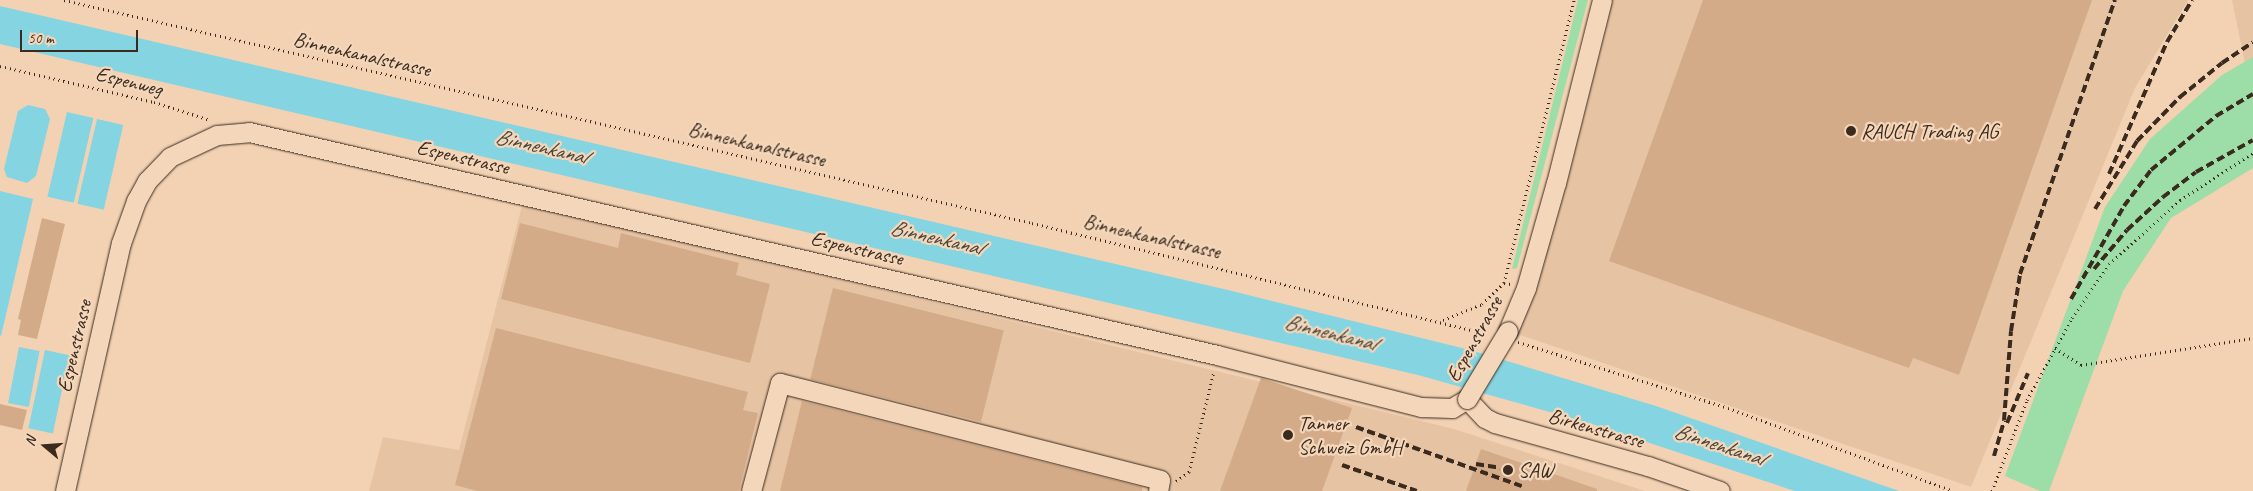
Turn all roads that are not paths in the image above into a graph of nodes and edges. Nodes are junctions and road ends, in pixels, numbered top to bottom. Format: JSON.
{"nodes":[{"id":1,"x":1602,"y":0,"type":"edge"},
{"id":2,"x":1460,"y":404,"type":"junction"},
{"id":3,"x":1159,"y":486,"type":"edge"},
{"id":4,"x":65,"y":491,"type":"edge"},
{"id":5,"x":752,"y":491,"type":"edge"},
{"id":6,"x":1720,"y":491,"type":"edge"}],
"edges":[{"from":1,"to":2,"type":"street","name":"Espenstrasse","bridge":true},
{"from":2,"to":4,"type":"street","name":"Espenstrasse"},
{"from":2,"to":6,"type":"street","name":"Birkenstrasse"},
{"from":3,"to":5,"type":"street"}]}
